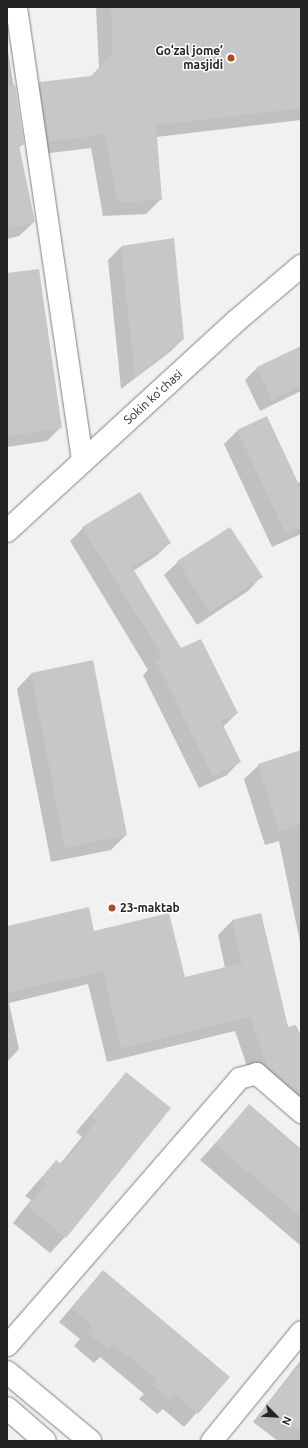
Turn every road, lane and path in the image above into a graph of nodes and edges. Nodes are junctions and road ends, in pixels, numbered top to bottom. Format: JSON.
{"nodes":[{"id":1,"x":16,"y":7,"type":"edge"},
{"id":2,"x":301,"y":266,"type":"edge"},
{"id":3,"x":82,"y":461,"type":"junction"},
{"id":4,"x":7,"y":531,"type":"edge"},
{"id":5,"x":301,"y":1112,"type":"edge"},
{"id":6,"x":301,"y":1331,"type":"edge"},
{"id":7,"x":7,"y":1345,"type":"edge"},
{"id":8,"x":7,"y":1372,"type":"edge"},
{"id":9,"x":7,"y":1408,"type":"edge"},
{"id":10,"x":46,"y":1441,"type":"edge"},
{"id":11,"x":90,"y":1441,"type":"edge"},
{"id":12,"x":211,"y":1441,"type":"edge"}],
"edges":[{"from":1,"to":3,"type":"street"},
{"from":2,"to":3,"type":"street","name":"Sokin ko'chasi"},
{"from":3,"to":4,"type":"street","name":"Sokin ko'chasi"},
{"from":5,"to":7,"type":"street"},
{"from":6,"to":12,"type":"street"},
{"from":8,"to":11,"type":"street"},
{"from":9,"to":10,"type":"street"}]}
